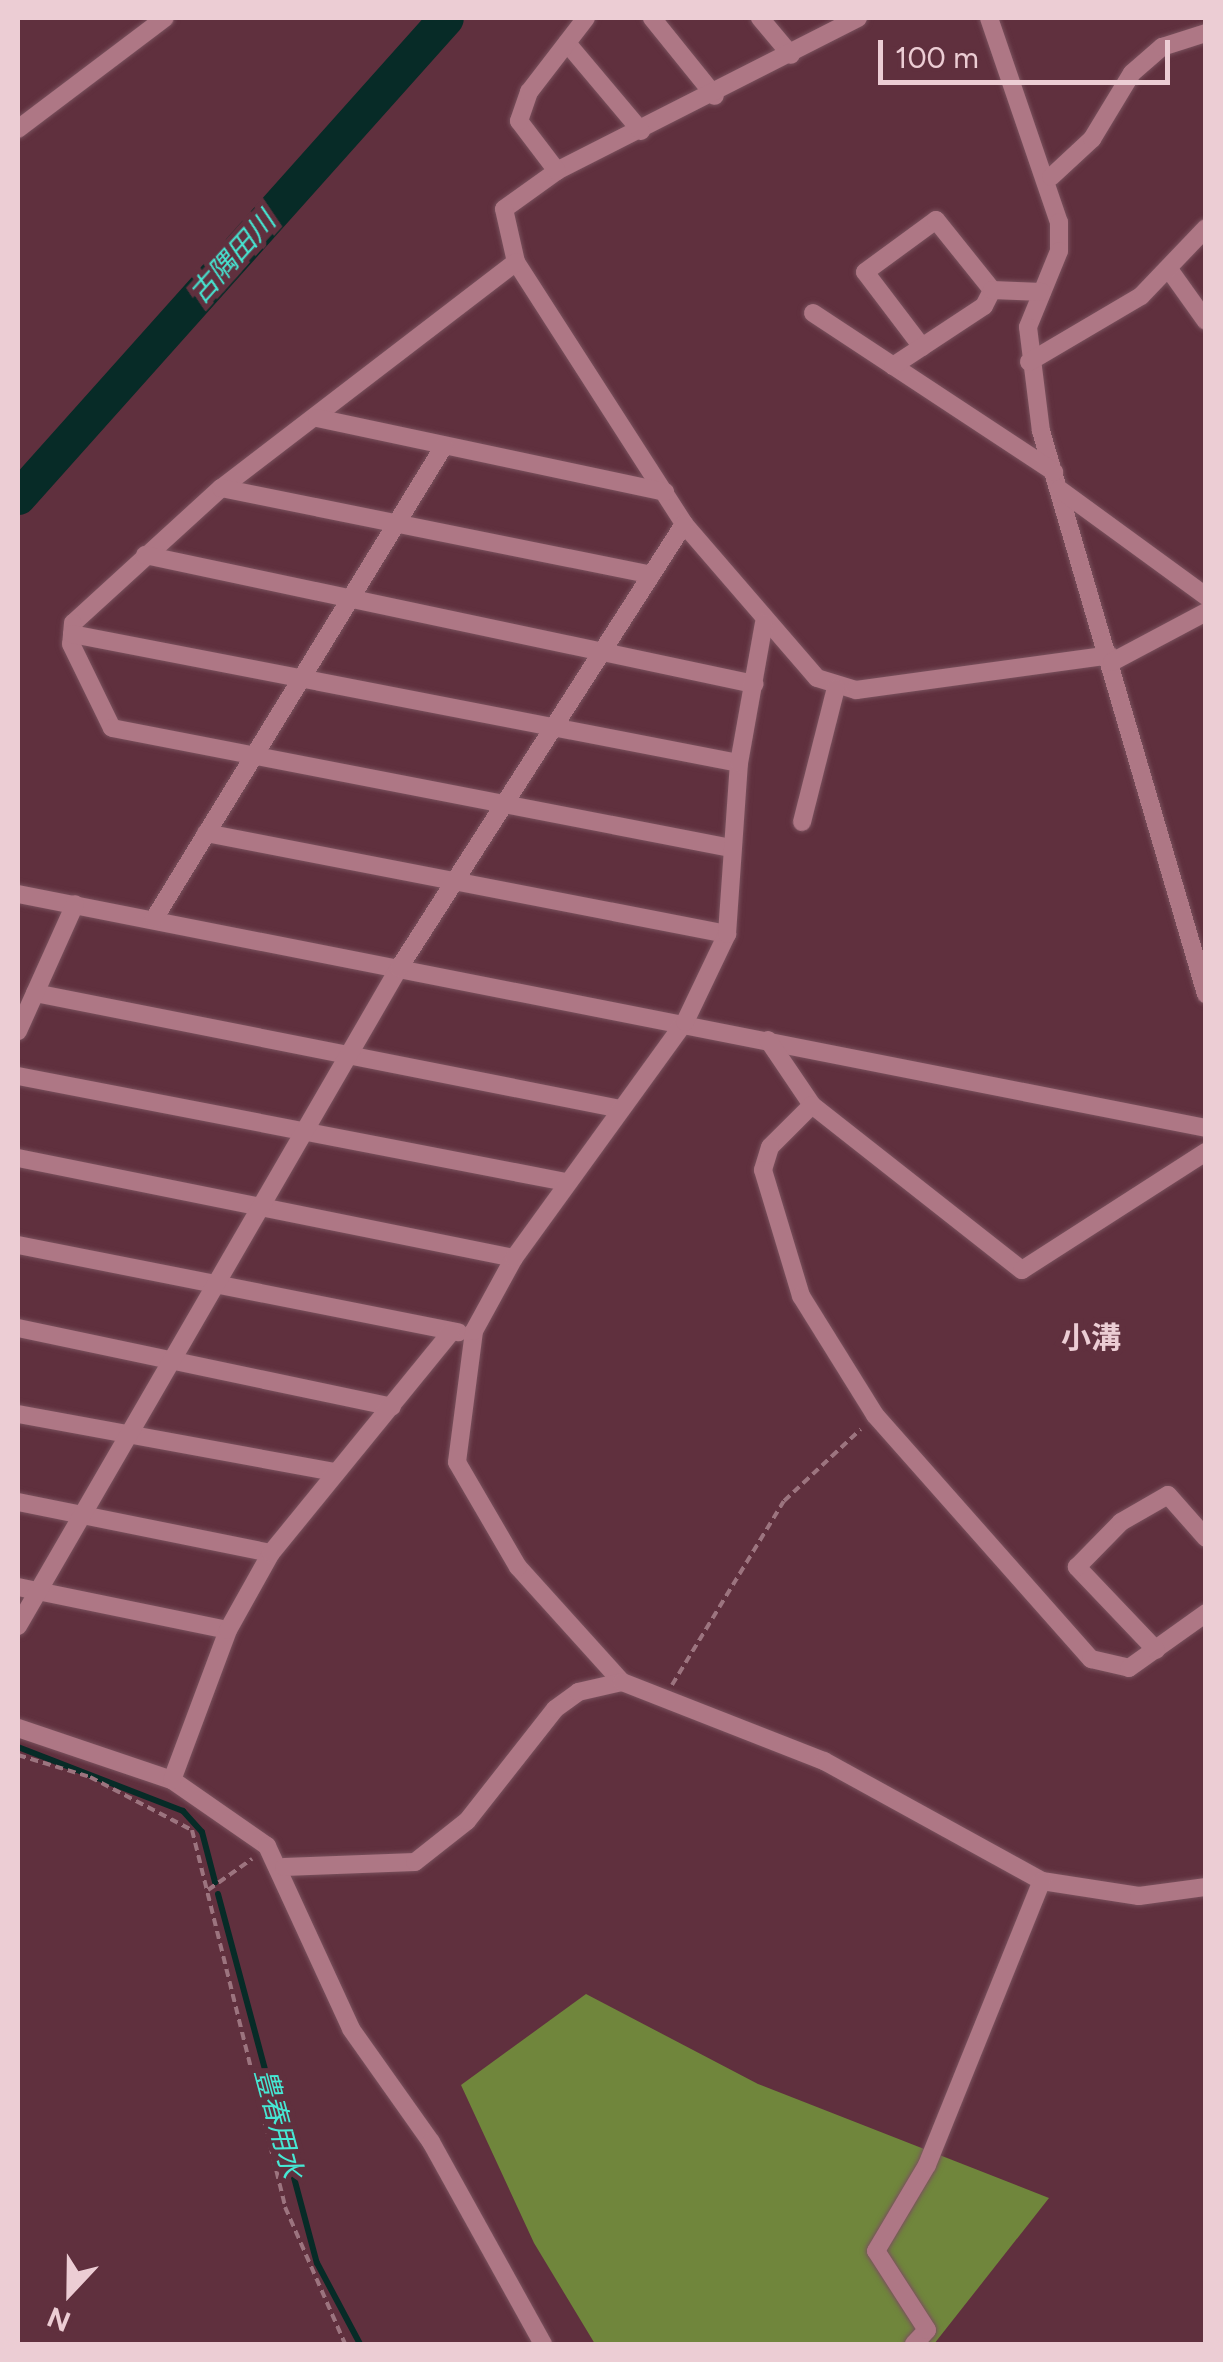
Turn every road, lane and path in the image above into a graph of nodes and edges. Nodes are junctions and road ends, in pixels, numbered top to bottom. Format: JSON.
{"nodes":[{"id":1,"x":164,"y":18,"type":"edge"},
{"id":2,"x":586,"y":18,"type":"edge"},
{"id":3,"x":652,"y":18,"type":"edge"},
{"id":4,"x":760,"y":18,"type":"edge"},
{"id":5,"x":858,"y":18,"type":"edge"},
{"id":6,"x":988,"y":18,"type":"edge"},
{"id":7,"x":1206,"y":32,"type":"edge"},
{"id":8,"x":567,"y":42,"type":"junction"},
{"id":9,"x":791,"y":55,"type":"junction"},
{"id":10,"x":715,"y":96,"type":"junction"},
{"id":11,"x":18,"y":129,"type":"edge"},
{"id":12,"x":641,"y":131,"type":"junction"},
{"id":13,"x":557,"y":171,"type":"junction"},
{"id":14,"x":1050,"y":176,"type":"junction"},
{"id":15,"x":1206,"y":228,"type":"edge"},
{"id":16,"x":516,"y":262,"type":"junction"},
{"id":17,"x":1170,"y":272,"type":"junction"},
{"id":18,"x":992,"y":290,"type":"junction"},
{"id":19,"x":1042,"y":292,"type":"junction"},
{"id":20,"x":813,"y":313,"type":"dead end"},
{"id":21,"x":1206,"y":321,"type":"edge"},
{"id":22,"x":922,"y":347,"type":"junction"},
{"id":23,"x":1029,"y":362,"type":"junction"},
{"id":24,"x":893,"y":366,"type":"junction"},
{"id":25,"x":316,"y":418,"type":"junction"},
{"id":26,"x":444,"y":446,"type":"junction"},
{"id":27,"x":1056,"y":480,"type":"junction"},
{"id":28,"x":221,"y":488,"type":"junction"},
{"id":29,"x":666,"y":492,"type":"junction"},
{"id":30,"x":684,"y":524,"type":"junction"},
{"id":31,"x":395,"y":525,"type":"junction"},
{"id":32,"x":145,"y":554,"type":"junction"},
{"id":33,"x":651,"y":574,"type":"junction"},
{"id":34,"x":1206,"y":596,"type":"edge"},
{"id":35,"x":348,"y":602,"type":"junction"},
{"id":36,"x":1206,"y":612,"type":"edge"},
{"id":37,"x":764,"y":623,"type":"junction"},
{"id":38,"x":72,"y":634,"type":"junction"},
{"id":39,"x":601,"y":651,"type":"junction"},
{"id":40,"x":1111,"y":659,"type":"junction"},
{"id":41,"x":300,"y":679,"type":"junction"},
{"id":42,"x":754,"y":684,"type":"junction"},
{"id":43,"x":836,"y":688,"type":"junction"},
{"id":44,"x":552,"y":727,"type":"junction"},
{"id":45,"x":252,"y":756,"type":"junction"},
{"id":46,"x":739,"y":764,"type":"junction"},
{"id":47,"x":500,"y":805,"type":"junction"},
{"id":48,"x":802,"y":822,"type":"dead end"},
{"id":49,"x":206,"y":833,"type":"junction"},
{"id":50,"x":730,"y":848,"type":"junction"},
{"id":51,"x":454,"y":881,"type":"junction"},
{"id":52,"x":18,"y":894,"type":"edge"},
{"id":53,"x":76,"y":904,"type":"junction"},
{"id":54,"x":154,"y":919,"type":"junction"},
{"id":55,"x":726,"y":934,"type":"junction"},
{"id":56,"x":400,"y":968,"type":"junction"},
{"id":57,"x":35,"y":993,"type":"junction"},
{"id":58,"x":1206,"y":994,"type":"edge"},
{"id":59,"x":684,"y":1022,"type":"junction"},
{"id":60,"x":18,"y":1032,"type":"edge"},
{"id":61,"x":768,"y":1040,"type":"junction"},
{"id":62,"x":348,"y":1055,"type":"junction"},
{"id":63,"x":18,"y":1076,"type":"edge"},
{"id":64,"x":812,"y":1105,"type":"junction"},
{"id":65,"x":621,"y":1109,"type":"junction"},
{"id":66,"x":1206,"y":1128,"type":"edge"},
{"id":67,"x":305,"y":1132,"type":"junction"},
{"id":68,"x":1206,"y":1152,"type":"edge"},
{"id":69,"x":18,"y":1158,"type":"edge"},
{"id":70,"x":566,"y":1182,"type":"junction"},
{"id":71,"x":260,"y":1209,"type":"junction"},
{"id":72,"x":18,"y":1244,"type":"edge"},
{"id":73,"x":514,"y":1258,"type":"junction"},
{"id":74,"x":216,"y":1285,"type":"junction"},
{"id":75,"x":18,"y":1328,"type":"edge"},
{"id":76,"x":474,"y":1331,"type":"junction"},
{"id":77,"x":451,"y":1332,"type":"junction"},
{"id":78,"x":172,"y":1360,"type":"junction"},
{"id":79,"x":392,"y":1407,"type":"junction"},
{"id":80,"x":18,"y":1414,"type":"edge"},
{"id":81,"x":876,"y":1415,"type":"junction"},
{"id":82,"x":128,"y":1433,"type":"junction"},
{"id":83,"x":334,"y":1472,"type":"junction"},
{"id":84,"x":18,"y":1502,"type":"edge"},
{"id":85,"x":82,"y":1514,"type":"junction"},
{"id":86,"x":1206,"y":1538,"type":"edge"},
{"id":87,"x":272,"y":1553,"type":"junction"},
{"id":88,"x":18,"y":1587,"type":"edge"},
{"id":89,"x":38,"y":1591,"type":"junction"},
{"id":90,"x":1206,"y":1613,"type":"edge"},
{"id":91,"x":18,"y":1626,"type":"edge"},
{"id":92,"x":228,"y":1630,"type":"junction"},
{"id":93,"x":1156,"y":1650,"type":"junction"},
{"id":94,"x":622,"y":1682,"type":"junction"},
{"id":95,"x":666,"y":1692,"type":"junction"},
{"id":96,"x":18,"y":1728,"type":"edge"},
{"id":97,"x":18,"y":1756,"type":"edge"},
{"id":98,"x":172,"y":1780,"type":"junction"},
{"id":99,"x":268,"y":1846,"type":"junction"},
{"id":100,"x":284,"y":1868,"type":"junction"},
{"id":101,"x":1042,"y":1881,"type":"junction"},
{"id":102,"x":1206,"y":1887,"type":"edge"},
{"id":103,"x":208,"y":1890,"type":"junction"},
{"id":104,"x":345,"y":2344,"type":"edge"},
{"id":105,"x":543,"y":2344,"type":"edge"},
{"id":106,"x":914,"y":2344,"type":"edge"}],
"edges":[{"from":1,"to":11,"type":"street"},
{"from":2,"to":8,"type":"street"},
{"from":3,"to":10,"type":"street"},
{"from":4,"to":9,"type":"street"},
{"from":5,"to":9,"type":"street"},
{"from":6,"to":14,"type":"street"},
{"from":7,"to":14,"type":"street"},
{"from":8,"to":12,"type":"street"},
{"from":8,"to":13,"type":"street"},
{"from":9,"to":10,"type":"street"},
{"from":10,"to":12,"type":"street"},
{"from":12,"to":13,"type":"street"},
{"from":13,"to":16,"type":"street"},
{"from":14,"to":19,"type":"street"},
{"from":15,"to":17,"type":"street"},
{"from":16,"to":25,"type":"street"},
{"from":16,"to":29,"type":"street"},
{"from":17,"to":21,"type":"street"},
{"from":17,"to":23,"type":"street"},
{"from":18,"to":19,"type":"street"},
{"from":18,"to":22,"type":"street"},
{"from":18,"to":22,"type":"street"},
{"from":19,"to":23,"type":"street"},
{"from":20,"to":24,"type":"street"},
{"from":22,"to":24,"type":"street"},
{"from":23,"to":27,"type":"street"},
{"from":24,"to":27,"type":"street"},
{"from":25,"to":26,"type":"street"},
{"from":25,"to":28,"type":"street"},
{"from":26,"to":29,"type":"street"},
{"from":26,"to":31,"type":"street"},
{"from":27,"to":34,"type":"street"},
{"from":27,"to":40,"type":"street"},
{"from":28,"to":31,"type":"street"},
{"from":28,"to":32,"type":"street"},
{"from":29,"to":30,"type":"street"},
{"from":30,"to":33,"type":"street"},
{"from":30,"to":37,"type":"street"},
{"from":31,"to":33,"type":"street"},
{"from":31,"to":35,"type":"street"},
{"from":32,"to":35,"type":"street"},
{"from":32,"to":38,"type":"street"},
{"from":33,"to":39,"type":"street"},
{"from":35,"to":39,"type":"street"},
{"from":35,"to":41,"type":"street"},
{"from":36,"to":40,"type":"street"},
{"from":37,"to":42,"type":"street"},
{"from":37,"to":43,"type":"street"},
{"from":38,"to":41,"type":"street"},
{"from":38,"to":45,"type":"street"},
{"from":39,"to":42,"type":"street"},
{"from":39,"to":44,"type":"street"},
{"from":40,"to":43,"type":"street"},
{"from":40,"to":58,"type":"street"},
{"from":41,"to":44,"type":"street"},
{"from":41,"to":45,"type":"street"},
{"from":42,"to":46,"type":"street"},
{"from":43,"to":48,"type":"street"},
{"from":44,"to":46,"type":"street"},
{"from":44,"to":47,"type":"street"},
{"from":45,"to":47,"type":"street"},
{"from":45,"to":49,"type":"street"},
{"from":46,"to":50,"type":"street"},
{"from":47,"to":50,"type":"street"},
{"from":47,"to":51,"type":"street"},
{"from":49,"to":51,"type":"street"},
{"from":49,"to":54,"type":"street"},
{"from":50,"to":55,"type":"street"},
{"from":51,"to":55,"type":"street"},
{"from":51,"to":56,"type":"street"},
{"from":52,"to":53,"type":"street"},
{"from":53,"to":54,"type":"street"},
{"from":53,"to":57,"type":"street"},
{"from":54,"to":56,"type":"street"},
{"from":55,"to":59,"type":"street"},
{"from":56,"to":59,"type":"street"},
{"from":56,"to":62,"type":"street"},
{"from":57,"to":60,"type":"street"},
{"from":57,"to":62,"type":"street"},
{"from":59,"to":61,"type":"street"},
{"from":59,"to":65,"type":"street"},
{"from":61,"to":64,"type":"street"},
{"from":61,"to":66,"type":"street"},
{"from":62,"to":65,"type":"street"},
{"from":62,"to":67,"type":"street"},
{"from":63,"to":67,"type":"street"},
{"from":64,"to":68,"type":"street"},
{"from":64,"to":81,"type":"street"},
{"from":65,"to":70,"type":"street"},
{"from":67,"to":70,"type":"street"},
{"from":67,"to":71,"type":"street"},
{"from":69,"to":71,"type":"street"},
{"from":70,"to":73,"type":"street"},
{"from":71,"to":73,"type":"street"},
{"from":71,"to":74,"type":"street"},
{"from":72,"to":74,"type":"street"},
{"from":73,"to":76,"type":"street"},
{"from":74,"to":77,"type":"street"},
{"from":74,"to":78,"type":"street"},
{"from":75,"to":78,"type":"street"},
{"from":76,"to":77,"type":"street"},
{"from":76,"to":94,"type":"street"},
{"from":77,"to":79,"type":"street"},
{"from":78,"to":79,"type":"street"},
{"from":78,"to":82,"type":"street"},
{"from":79,"to":83,"type":"street"},
{"from":80,"to":82,"type":"street"},
{"from":81,"to":93,"type":"street"},
{"from":81,"to":95,"type":"path"},
{"from":82,"to":83,"type":"street"},
{"from":82,"to":85,"type":"street"},
{"from":83,"to":87,"type":"street"},
{"from":84,"to":85,"type":"street"},
{"from":85,"to":87,"type":"street"},
{"from":85,"to":89,"type":"street"},
{"from":86,"to":93,"type":"street"},
{"from":87,"to":92,"type":"street"},
{"from":88,"to":89,"type":"street"},
{"from":89,"to":91,"type":"street"},
{"from":89,"to":92,"type":"street"},
{"from":90,"to":93,"type":"street"},
{"from":92,"to":98,"type":"street"},
{"from":94,"to":95,"type":"street"},
{"from":94,"to":100,"type":"street"},
{"from":95,"to":101,"type":"street"},
{"from":96,"to":98,"type":"street"},
{"from":97,"to":103,"type":"path"},
{"from":98,"to":99,"type":"street"},
{"from":99,"to":100,"type":"street"},
{"from":99,"to":103,"type":"path"},
{"from":100,"to":105,"type":"street"},
{"from":101,"to":102,"type":"street"},
{"from":101,"to":106,"type":"street"},
{"from":103,"to":104,"type":"path"}]}
